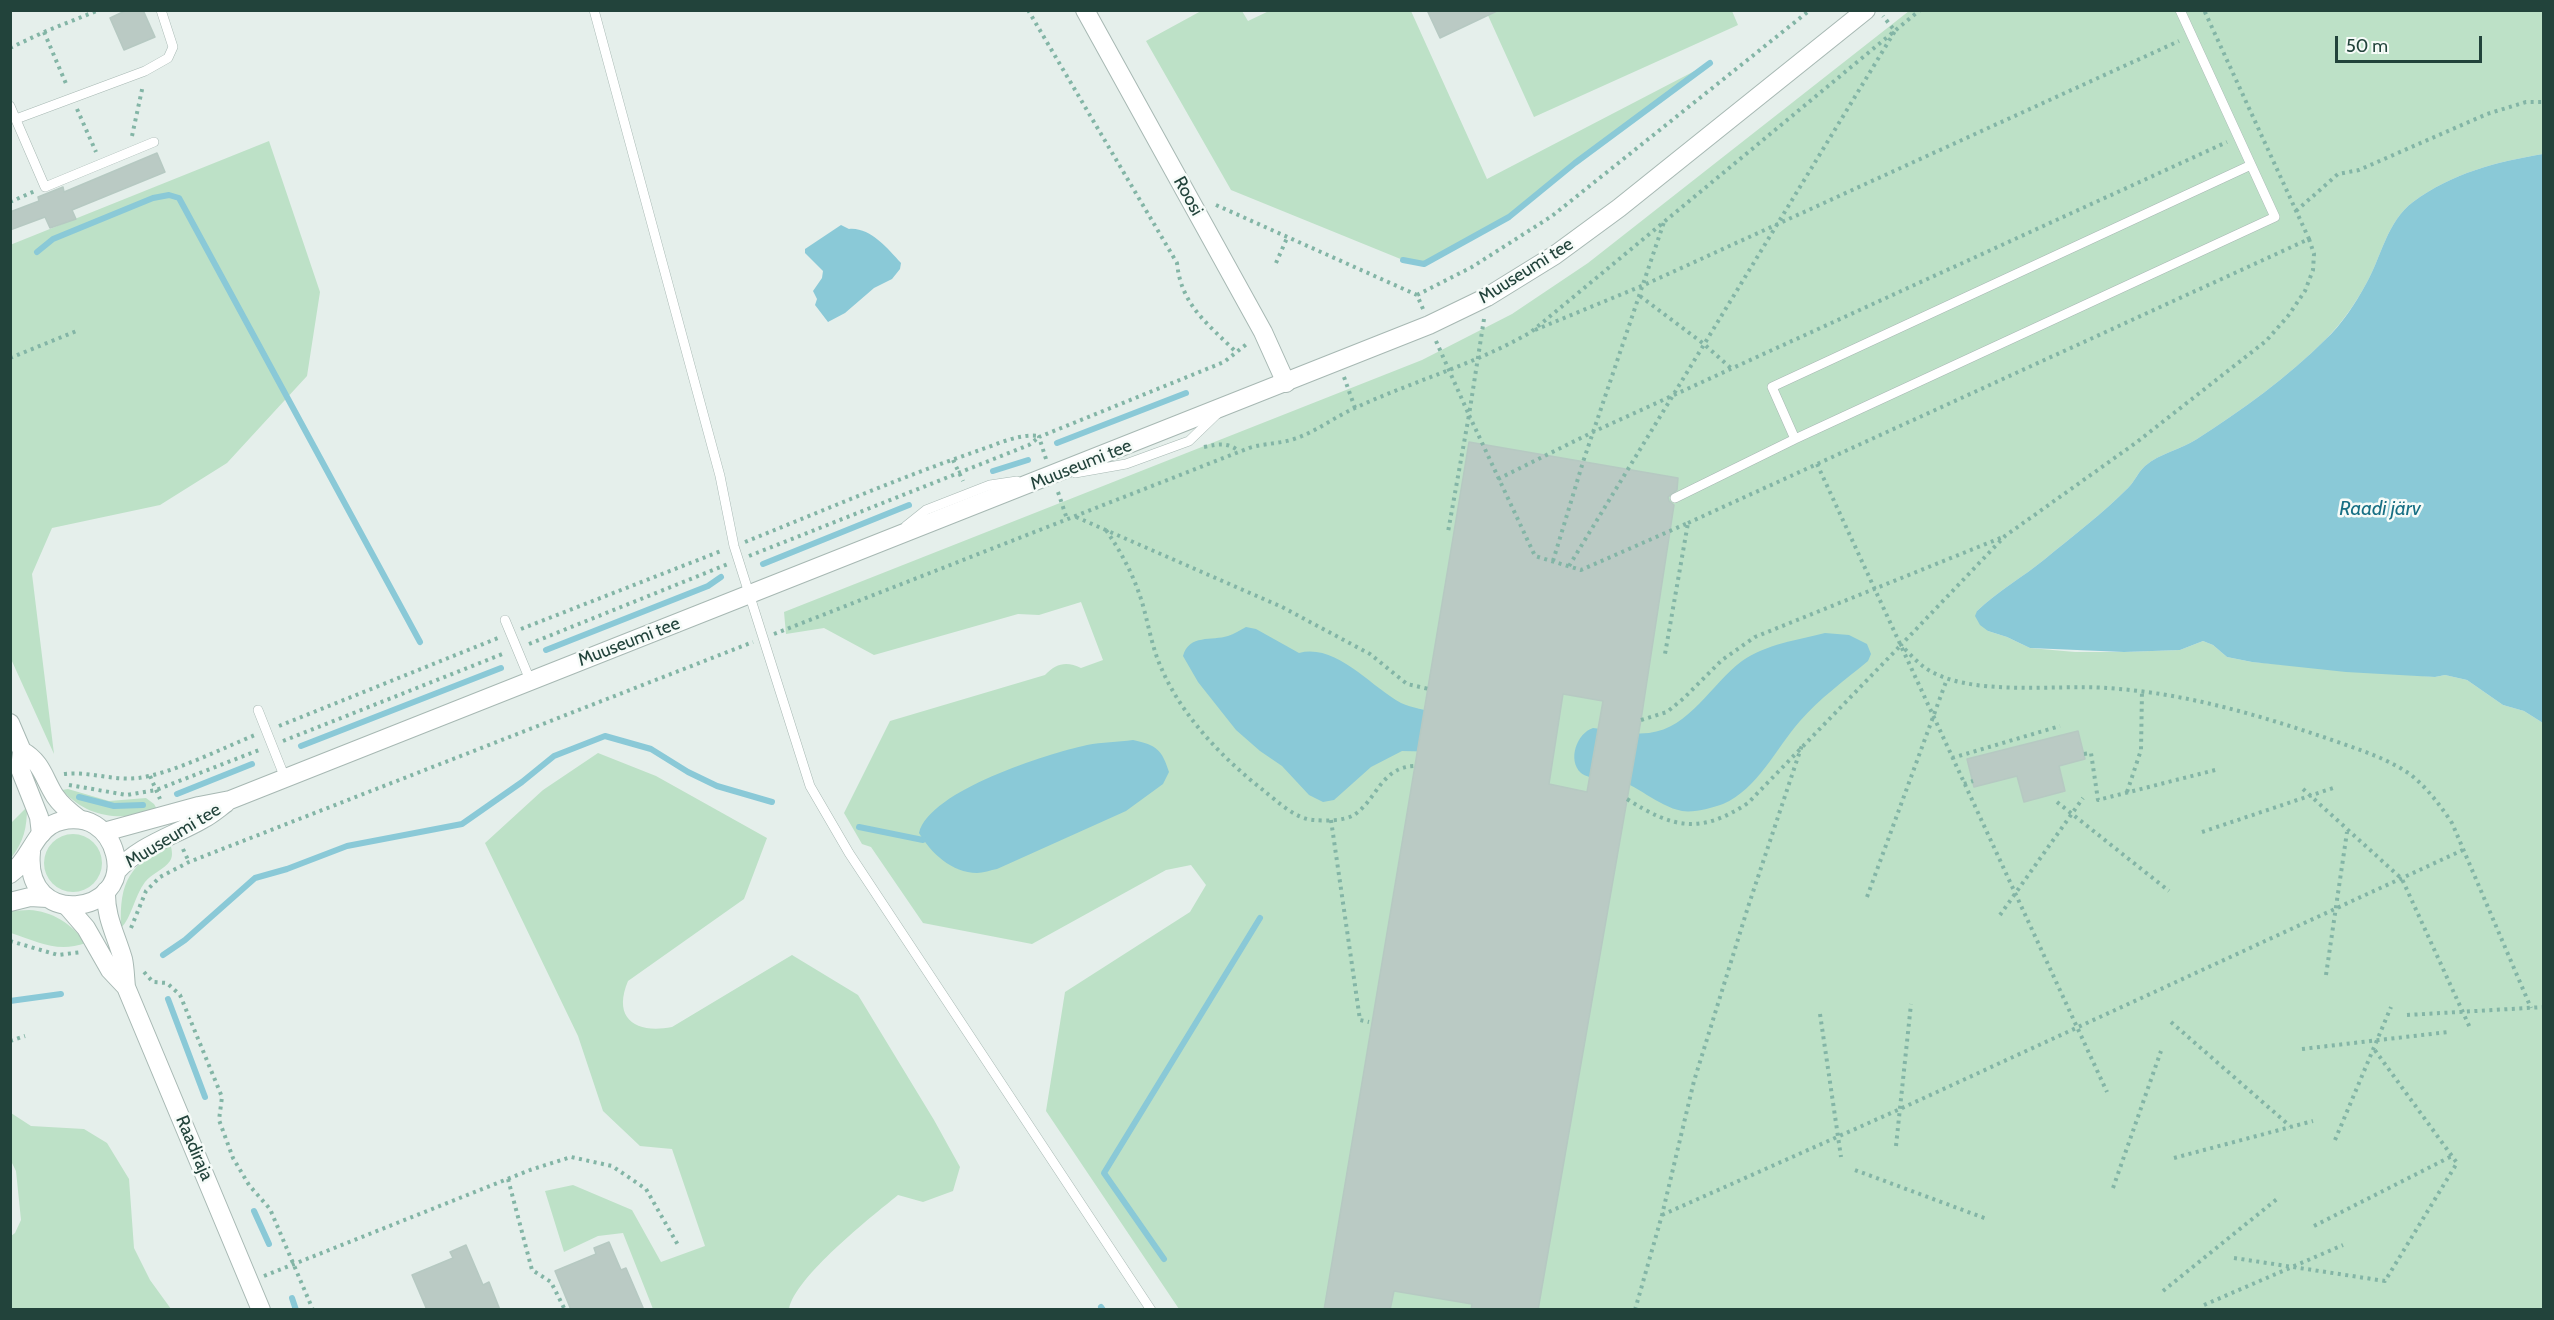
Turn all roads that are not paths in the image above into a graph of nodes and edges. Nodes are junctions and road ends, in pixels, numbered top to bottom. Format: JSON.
{"nodes":[{"id":1,"x":161,"y":10,"type":"edge"},
{"id":2,"x":594,"y":10,"type":"edge"},
{"id":3,"x":1085,"y":10,"type":"edge"},
{"id":4,"x":1866,"y":10,"type":"edge"},
{"id":5,"x":2180,"y":10,"type":"edge"},
{"id":6,"x":10,"y":106,"type":"edge"},
{"id":7,"x":16,"y":119,"type":"junction"},
{"id":8,"x":154,"y":142,"type":"dead end"},
{"id":9,"x":2251,"y":165,"type":"junction"},
{"id":10,"x":1286,"y":383,"type":"junction"},
{"id":11,"x":1795,"y":439,"type":"junction"},
{"id":12,"x":1675,"y":498,"type":"dead end"},
{"id":13,"x":749,"y":596,"type":"junction"},
{"id":14,"x":505,"y":620,"type":"dead end"},
{"id":15,"x":530,"y":680,"type":"junction"},
{"id":16,"x":258,"y":710,"type":"dead end"},
{"id":17,"x":10,"y":723,"type":"edge"},
{"id":18,"x":22,"y":751,"type":"junction"},
{"id":19,"x":285,"y":778,"type":"junction"},
{"id":20,"x":230,"y":800,"type":"junction"},
{"id":21,"x":80,"y":819,"type":"junction"},
{"id":22,"x":104,"y":832,"type":"junction"},
{"id":23,"x":41,"y":834,"type":"junction"},
{"id":24,"x":31,"y":852,"type":"junction"},
{"id":25,"x":116,"y":872,"type":"junction"},
{"id":26,"x":10,"y":874,"type":"edge"},
{"id":27,"x":106,"y":891,"type":"junction"},
{"id":28,"x":47,"y":898,"type":"junction"},
{"id":29,"x":10,"y":902,"type":"edge"},
{"id":30,"x":67,"y":906,"type":"junction"},
{"id":31,"x":126,"y":987,"type":"junction"},
{"id":32,"x":261,"y":1310,"type":"edge"},
{"id":33,"x":1151,"y":1310,"type":"edge"}],
"edges":[{"from":1,"to":7,"type":"lane"},
{"from":2,"to":13,"type":"lane"},
{"from":3,"to":10,"type":"street","name":"Roosi"},
{"from":4,"to":10,"type":"street","name":"Muuseumi tee"},
{"from":5,"to":9,"type":"lane"},
{"from":6,"to":7,"type":"lane"},
{"from":7,"to":8,"type":"lane"},
{"from":9,"to":11,"type":"lane"},
{"from":9,"to":11,"type":"lane"},
{"from":10,"to":13,"type":"street","name":"Muuseumi tee"},
{"from":11,"to":12,"type":"lane"},
{"from":13,"to":15,"type":"street","name":"Muuseumi tee"},
{"from":13,"to":33,"type":"lane"},
{"from":14,"to":15,"type":"lane"},
{"from":15,"to":19,"type":"street","name":"Muuseumi tee"},
{"from":16,"to":19,"type":"lane"},
{"from":17,"to":18,"type":"street"},
{"from":18,"to":21,"type":"street"},
{"from":18,"to":23,"type":"street"},
{"from":19,"to":20,"type":"street","name":"Muuseumi tee"},
{"from":20,"to":22,"type":"street","name":"Muuseumi tee"},
{"from":20,"to":25,"type":"street","name":"Muuseumi tee"},
{"from":21,"to":22,"type":"street"},
{"from":21,"to":23,"type":"street"},
{"from":22,"to":25,"type":"street","name":"Muuseumi tee"},
{"from":23,"to":24,"type":"street"},
{"from":24,"to":26,"type":"street"},
{"from":24,"to":28,"type":"street"},
{"from":25,"to":27,"type":"street","name":"Muuseumi tee"},
{"from":27,"to":30,"type":"street"},
{"from":27,"to":31,"type":"street","name":"Raadiraja"},
{"from":28,"to":29,"type":"street"},
{"from":28,"to":30,"type":"street"},
{"from":30,"to":31,"type":"street","name":"Raadiraja"},
{"from":31,"to":32,"type":"street","name":"Raadiraja"}]}
